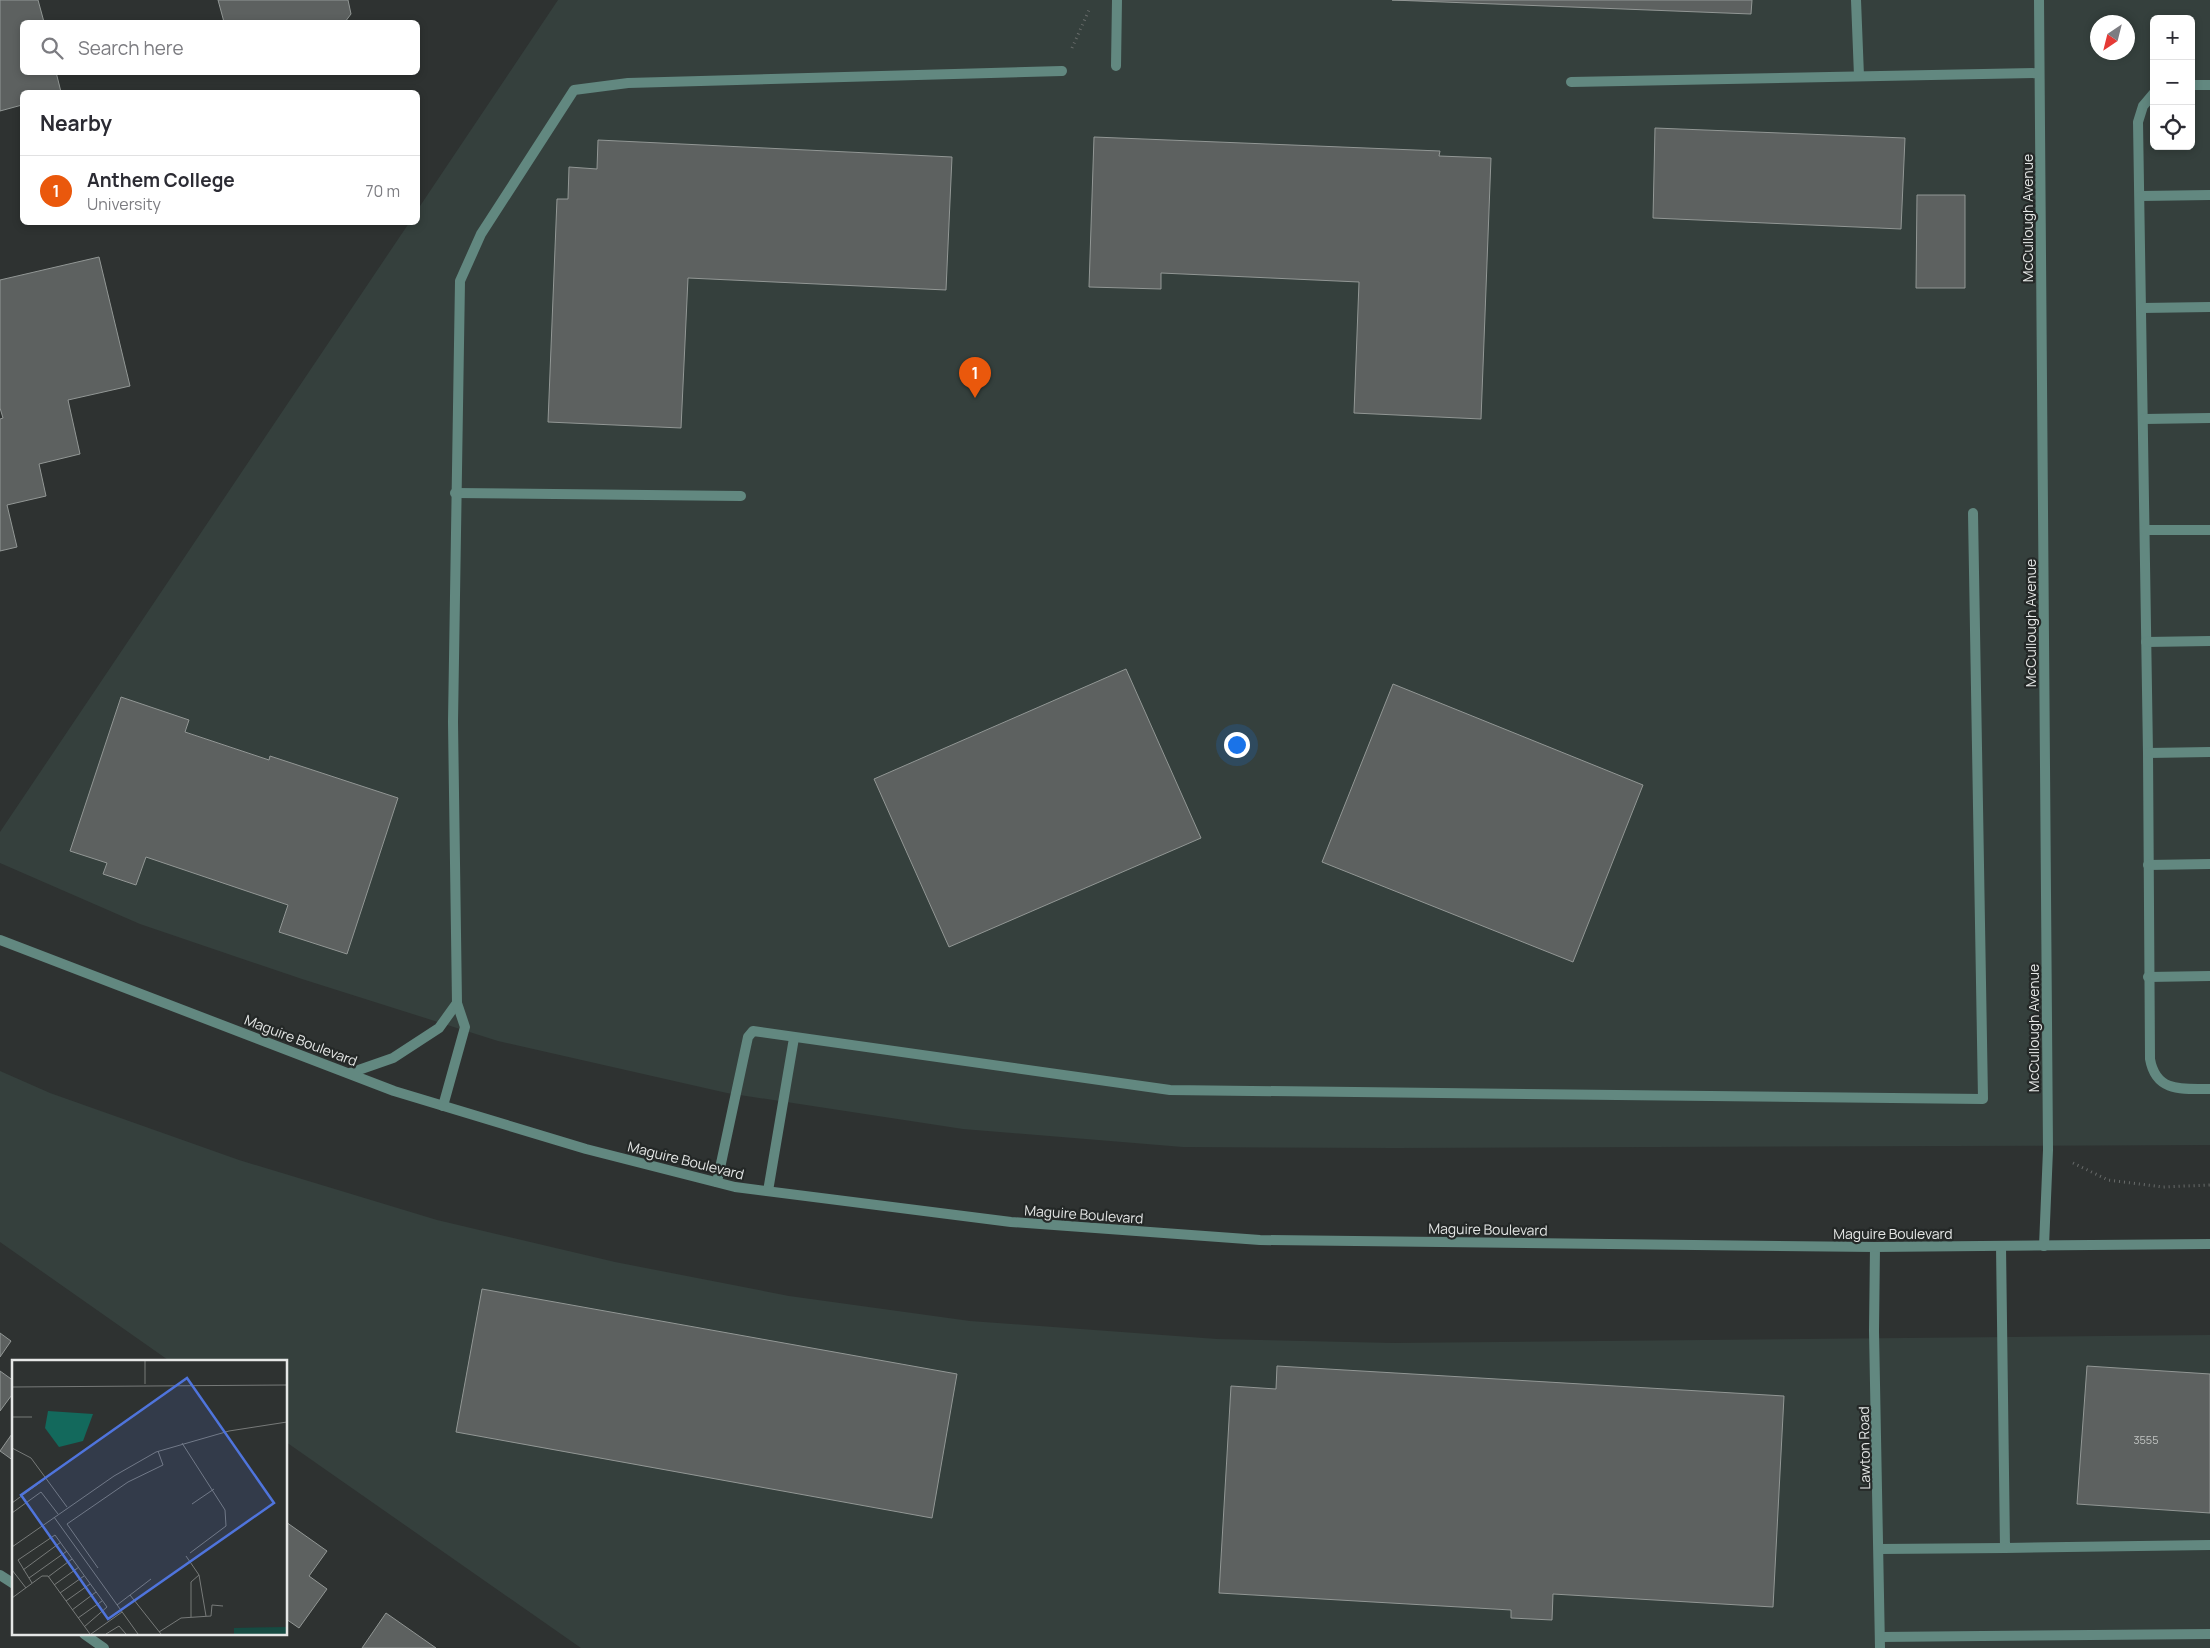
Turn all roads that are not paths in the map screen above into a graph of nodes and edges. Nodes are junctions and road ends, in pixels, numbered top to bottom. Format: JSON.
{"nodes":[{"id":1,"x":1118,"y":0,"type":"edge"},
{"id":2,"x":1856,"y":0,"type":"edge"},
{"id":3,"x":2039,"y":0,"type":"edge"},
{"id":4,"x":1116,"y":66,"type":"dead end"},
{"id":5,"x":1062,"y":71,"type":"road end"},
{"id":6,"x":2039,"y":73,"type":"junction"},
{"id":7,"x":1859,"y":76,"type":"junction"},
{"id":8,"x":1571,"y":82,"type":"dead end"},
{"id":9,"x":2195,"y":85,"type":"edge"},
{"id":10,"x":2210,"y":85,"type":"edge"},
{"id":11,"x":2150,"y":98,"type":"edge"},
{"id":12,"x":2210,"y":195,"type":"edge"},
{"id":13,"x":2141,"y":196,"type":"junction"},
{"id":14,"x":2210,"y":307,"type":"edge"},
{"id":15,"x":2142,"y":308,"type":"junction"},
{"id":16,"x":2210,"y":418,"type":"edge"},
{"id":17,"x":2144,"y":419,"type":"junction"},
{"id":18,"x":455,"y":492,"type":"junction"},
{"id":19,"x":741,"y":496,"type":"dead end"},
{"id":20,"x":1973,"y":513,"type":"dead end"},
{"id":21,"x":2145,"y":530,"type":"junction"},
{"id":22,"x":2210,"y":530,"type":"edge"},
{"id":23,"x":2210,"y":641,"type":"edge"},
{"id":24,"x":2146,"y":642,"type":"junction"},
{"id":25,"x":2210,"y":752,"type":"edge"},
{"id":26,"x":2148,"y":753,"type":"junction"},
{"id":27,"x":2210,"y":864,"type":"edge"},
{"id":28,"x":2148,"y":865,"type":"junction"},
{"id":29,"x":0,"y":940,"type":"edge"},
{"id":30,"x":2210,"y":976,"type":"edge"},
{"id":31,"x":2148,"y":977,"type":"junction"},
{"id":32,"x":457,"y":1003,"type":"junction"},
{"id":33,"x":794,"y":1038,"type":"junction"},
{"id":34,"x":350,"y":1073,"type":"junction"},
{"id":35,"x":2210,"y":1089,"type":"edge"},
{"id":36,"x":443,"y":1106,"type":"junction"},
{"id":37,"x":717,"y":1182,"type":"junction"},
{"id":38,"x":768,"y":1191,"type":"junction"},
{"id":39,"x":2210,"y":1244,"type":"edge"},
{"id":40,"x":2002,"y":1246,"type":"junction"},
{"id":41,"x":2044,"y":1246,"type":"junction"},
{"id":42,"x":1875,"y":1247,"type":"junction"},
{"id":43,"x":2210,"y":1545,"type":"edge"},
{"id":44,"x":2005,"y":1548,"type":"junction"},
{"id":45,"x":1880,"y":1549,"type":"junction"},
{"id":46,"x":0,"y":1574,"type":"edge"},
{"id":47,"x":12,"y":1583,"type":"edge"},
{"id":48,"x":2210,"y":1634,"type":"edge"},
{"id":49,"x":87,"y":1636,"type":"edge"},
{"id":50,"x":1880,"y":1643,"type":"edge"},
{"id":51,"x":104,"y":1648,"type":"edge"}],
"edges":[{"from":1,"to":4,"type":"street"},
{"from":2,"to":7,"type":"street"},
{"from":3,"to":6,"type":"street","name":"McCullough Avenue"},
{"from":5,"to":18,"type":"street"},
{"from":6,"to":7,"type":"street"},
{"from":6,"to":41,"type":"street","name":"McCullough Avenue"},
{"from":7,"to":8,"type":"street"},
{"from":9,"to":10,"type":"street"},
{"from":11,"to":13,"type":"street"},
{"from":12,"to":13,"type":"street"},
{"from":13,"to":15,"type":"street"},
{"from":14,"to":15,"type":"street"},
{"from":15,"to":17,"type":"street"},
{"from":16,"to":17,"type":"street"},
{"from":17,"to":21,"type":"street"},
{"from":18,"to":19,"type":"street"},
{"from":18,"to":32,"type":"street"},
{"from":20,"to":33,"type":"street"},
{"from":21,"to":22,"type":"street"},
{"from":21,"to":24,"type":"street"},
{"from":23,"to":24,"type":"street"},
{"from":24,"to":26,"type":"street"},
{"from":25,"to":26,"type":"street"},
{"from":26,"to":28,"type":"street"},
{"from":27,"to":28,"type":"street"},
{"from":28,"to":31,"type":"street"},
{"from":29,"to":34,"type":"street","name":"Maguire Boulevard"},
{"from":30,"to":31,"type":"street"},
{"from":31,"to":35,"type":"street"},
{"from":32,"to":34,"type":"street"},
{"from":32,"to":36,"type":"street"},
{"from":33,"to":37,"type":"street"},
{"from":33,"to":38,"type":"street"},
{"from":34,"to":36,"type":"street","name":"Maguire Boulevard"},
{"from":36,"to":37,"type":"street","name":"Maguire Boulevard"},
{"from":37,"to":38,"type":"street","name":"Maguire Boulevard"},
{"from":38,"to":42,"type":"street","name":"Maguire Boulevard"},
{"from":39,"to":41,"type":"street","name":"Maguire Boulevard"},
{"from":40,"to":41,"type":"street","name":"Maguire Boulevard"},
{"from":40,"to":42,"type":"street","name":"Maguire Boulevard"},
{"from":40,"to":44,"type":"street"},
{"from":42,"to":45,"type":"street","name":"Lawton Road"},
{"from":43,"to":44,"type":"street"},
{"from":44,"to":45,"type":"street"},
{"from":45,"to":50,"type":"street","name":"Lawton Road"},
{"from":46,"to":47,"type":"street"},
{"from":48,"to":50,"type":"street"},
{"from":49,"to":51,"type":"street"}]}
